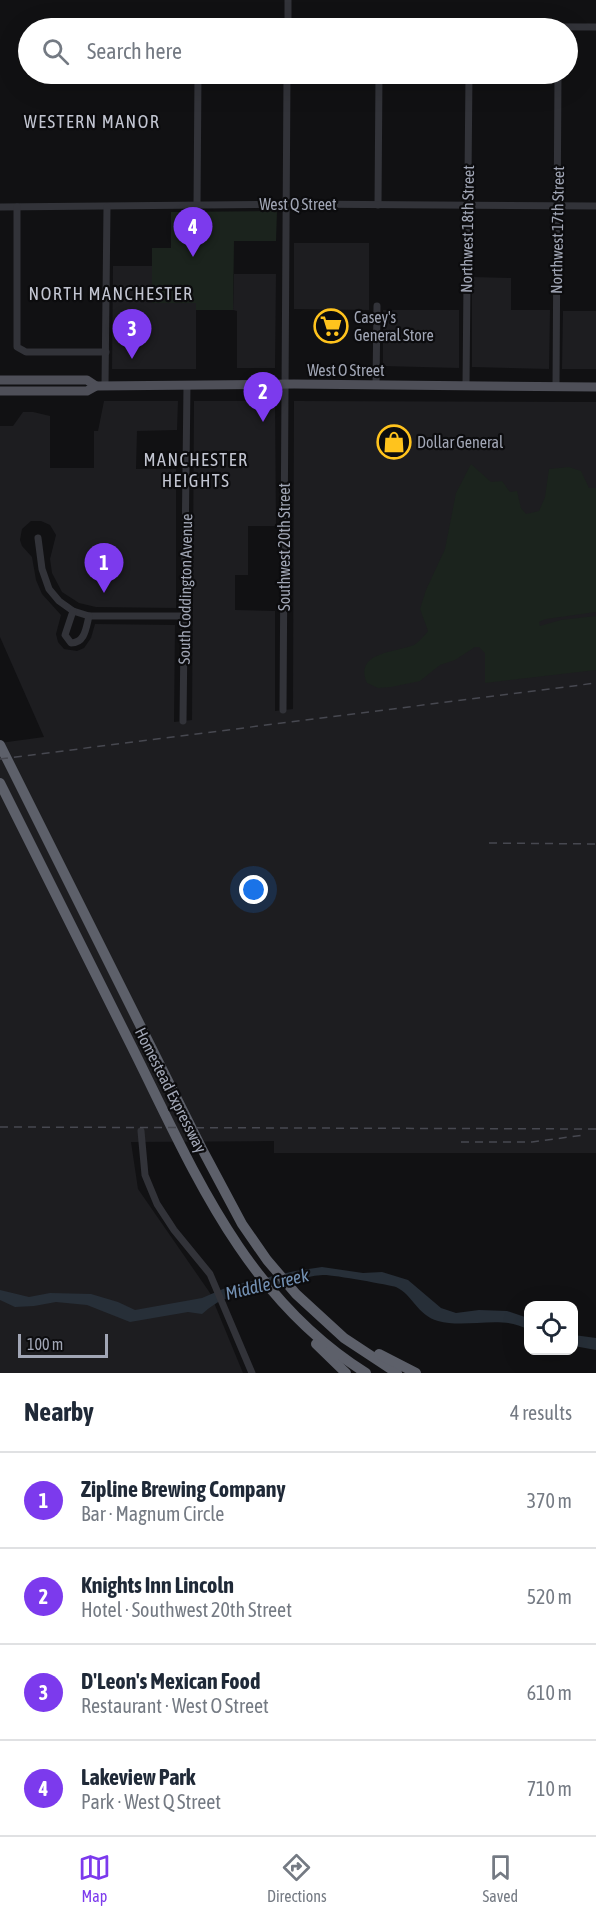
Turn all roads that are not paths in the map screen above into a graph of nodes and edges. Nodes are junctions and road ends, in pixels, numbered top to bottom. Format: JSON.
{"nodes":[{"id":1,"x":288,"y":0,"type":"edge"},
{"id":2,"x":288,"y":18,"type":"edge"},
{"id":3,"x":578,"y":27,"type":"edge"},
{"id":4,"x":596,"y":27,"type":"edge"},
{"id":5,"x":198,"y":84,"type":"edge"},
{"id":6,"x":287,"y":84,"type":"edge"},
{"id":7,"x":379,"y":84,"type":"edge"},
{"id":8,"x":469,"y":84,"type":"edge"},
{"id":9,"x":558,"y":84,"type":"edge"},
{"id":10,"x":286,"y":204,"type":"junction"},
{"id":11,"x":378,"y":205,"type":"junction"},
{"id":12,"x":467,"y":205,"type":"junction"},
{"id":13,"x":197,"y":206,"type":"junction"},
{"id":14,"x":557,"y":206,"type":"junction"},
{"id":15,"x":596,"y":206,"type":"edge"},
{"id":16,"x":0,"y":207,"type":"edge"},
{"id":17,"x":17,"y":207,"type":"junction"},
{"id":18,"x":107,"y":207,"type":"junction"},
{"id":19,"x":377,"y":306,"type":"dead end"},
{"id":20,"x":106,"y":352,"type":"junction"},
{"id":21,"x":0,"y":380,"type":"edge"},
{"id":22,"x":285,"y":384,"type":"junction"},
{"id":23,"x":187,"y":385,"type":"junction"},
{"id":24,"x":376,"y":385,"type":"junction"},
{"id":25,"x":100,"y":386,"type":"junction"},
{"id":26,"x":466,"y":386,"type":"junction"},
{"id":27,"x":556,"y":386,"type":"junction"},
{"id":28,"x":596,"y":387,"type":"edge"},
{"id":29,"x":0,"y":391,"type":"edge"},
{"id":30,"x":38,"y":538,"type":"dead end"},
{"id":31,"x":73,"y":611,"type":"junction"},
{"id":32,"x":89,"y":616,"type":"junction"},
{"id":33,"x":185,"y":616,"type":"junction"},
{"id":34,"x":283,"y":710,"type":"dead end"},
{"id":35,"x":183,"y":721,"type":"dead end"},
{"id":36,"x":0,"y":745,"type":"edge"},
{"id":37,"x":0,"y":783,"type":"edge"},
{"id":38,"x":141,"y":1131,"type":"dead end"},
{"id":39,"x":292,"y":1313,"type":"junction"},
{"id":40,"x":335,"y":1331,"type":"junction"},
{"id":41,"x":252,"y":1373,"type":"edge"},
{"id":42,"x":346,"y":1373,"type":"edge"},
{"id":43,"x":366,"y":1373,"type":"edge"},
{"id":44,"x":397,"y":1373,"type":"edge"},
{"id":45,"x":416,"y":1373,"type":"edge"}],
"edges":[{"from":1,"to":2,"type":"street"},
{"from":3,"to":4,"type":"street"},
{"from":5,"to":13,"type":"street"},
{"from":6,"to":10,"type":"street","name":"Southwest 20th Street"},
{"from":7,"to":11,"type":"street"},
{"from":8,"to":12,"type":"street","name":"Northwest 18th Street"},
{"from":9,"to":14,"type":"street","name":"Northwest 17th Street"},
{"from":10,"to":11,"type":"street","name":"West Q Street"},
{"from":10,"to":13,"type":"street","name":"West Q Street"},
{"from":10,"to":22,"type":"street","name":"Southwest 20th Street"},
{"from":11,"to":12,"type":"street","name":"West Q Street"},
{"from":12,"to":14,"type":"street","name":"West Q Street"},
{"from":12,"to":26,"type":"street","name":"Northwest 18th Street"},
{"from":13,"to":18,"type":"street","name":"West Q Street"},
{"from":14,"to":15,"type":"street","name":"West Q Street"},
{"from":14,"to":27,"type":"street","name":"Northwest 17th Street"},
{"from":16,"to":17,"type":"street","name":"West Q Street"},
{"from":17,"to":18,"type":"street","name":"West Q Street"},
{"from":17,"to":20,"type":"street"},
{"from":18,"to":20,"type":"street"},
{"from":19,"to":24,"type":"street"},
{"from":20,"to":25,"type":"street"},
{"from":21,"to":25,"type":"main road","name":"West O Street"},
{"from":22,"to":23,"type":"main road","name":"West O Street"},
{"from":22,"to":24,"type":"main road","name":"West O Street"},
{"from":22,"to":34,"type":"street","name":"Southwest 20th Street"},
{"from":23,"to":25,"type":"main road","name":"West O Street"},
{"from":23,"to":33,"type":"street","name":"South Coddington Avenue"},
{"from":24,"to":26,"type":"main road","name":"West O Street"},
{"from":25,"to":29,"type":"main road","name":"West O Street"},
{"from":26,"to":27,"type":"main road","name":"West O Street"},
{"from":27,"to":28,"type":"main road","name":"West O Street"},
{"from":30,"to":31,"type":"street"},
{"from":31,"to":32,"type":"street"},
{"from":31,"to":32,"type":"street"},
{"from":32,"to":33,"type":"street"},
{"from":33,"to":35,"type":"street","name":"South Coddington Avenue"},
{"from":36,"to":40,"type":"highway","name":"Homestead Expressway"},
{"from":37,"to":39,"type":"highway","name":"Homestead Expressway"},
{"from":38,"to":41,"type":"street"},
{"from":39,"to":42,"type":"highway"},
{"from":39,"to":43,"type":"highway","name":"Homestead Expressway"},
{"from":40,"to":44,"type":"highway"},
{"from":40,"to":45,"type":"highway"}]}
